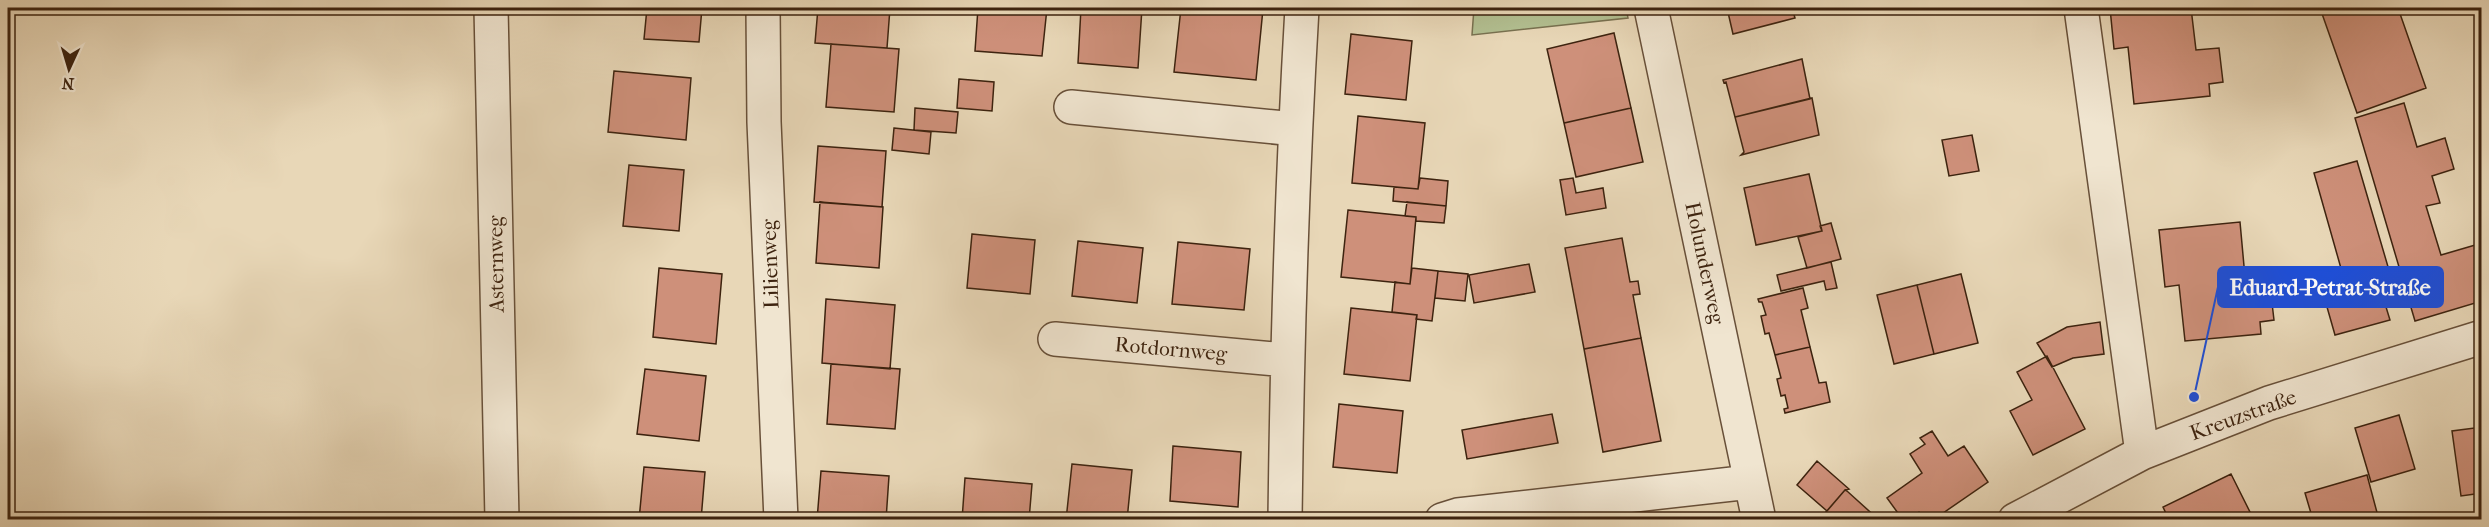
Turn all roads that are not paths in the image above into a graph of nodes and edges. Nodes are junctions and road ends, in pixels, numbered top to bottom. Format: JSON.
{"nodes":[{"id":1,"x":491,"y":8,"type":"edge"},
{"id":2,"x":763,"y":8,"type":"edge"},
{"id":3,"x":1302,"y":8,"type":"edge"},
{"id":4,"x":1651,"y":8,"type":"edge"},
{"id":5,"x":2082,"y":8,"type":"edge"},
{"id":6,"x":1071,"y":107,"type":"dead end"},
{"id":7,"x":1294,"y":129,"type":"junction"},
{"id":8,"x":2481,"y":337,"type":"edge"},
{"id":9,"x":1055,"y":339,"type":"dead end"},
{"id":10,"x":1286,"y":360,"type":"junction"},
{"id":11,"x":2142,"y":453,"type":"junction"},
{"id":12,"x":1750,"y":482,"type":"junction"},
{"id":13,"x":502,"y":519,"type":"edge"},
{"id":14,"x":781,"y":519,"type":"edge"},
{"id":15,"x":1285,"y":519,"type":"edge"},
{"id":16,"x":1442,"y":519,"type":"edge"},
{"id":17,"x":1759,"y":519,"type":"edge"},
{"id":18,"x":2015,"y":519,"type":"edge"}],
"edges":[{"from":1,"to":13,"type":"street","name":"Asternweg"},
{"from":2,"to":14,"type":"street","name":"Lilienweg"},
{"from":3,"to":7,"type":"street"},
{"from":4,"to":12,"type":"street","name":"Holunderweg"},
{"from":5,"to":11,"type":"street"},
{"from":6,"to":7,"type":"street"},
{"from":7,"to":10,"type":"street"},
{"from":8,"to":11,"type":"street","name":"Kreuzstraße"},
{"from":9,"to":10,"type":"street","name":"Rotdornweg"},
{"from":10,"to":15,"type":"street"},
{"from":11,"to":18,"type":"street","name":"Kreuzstraße"},
{"from":12,"to":16,"type":"street"},
{"from":12,"to":17,"type":"street","name":"Holunderweg"}]}
